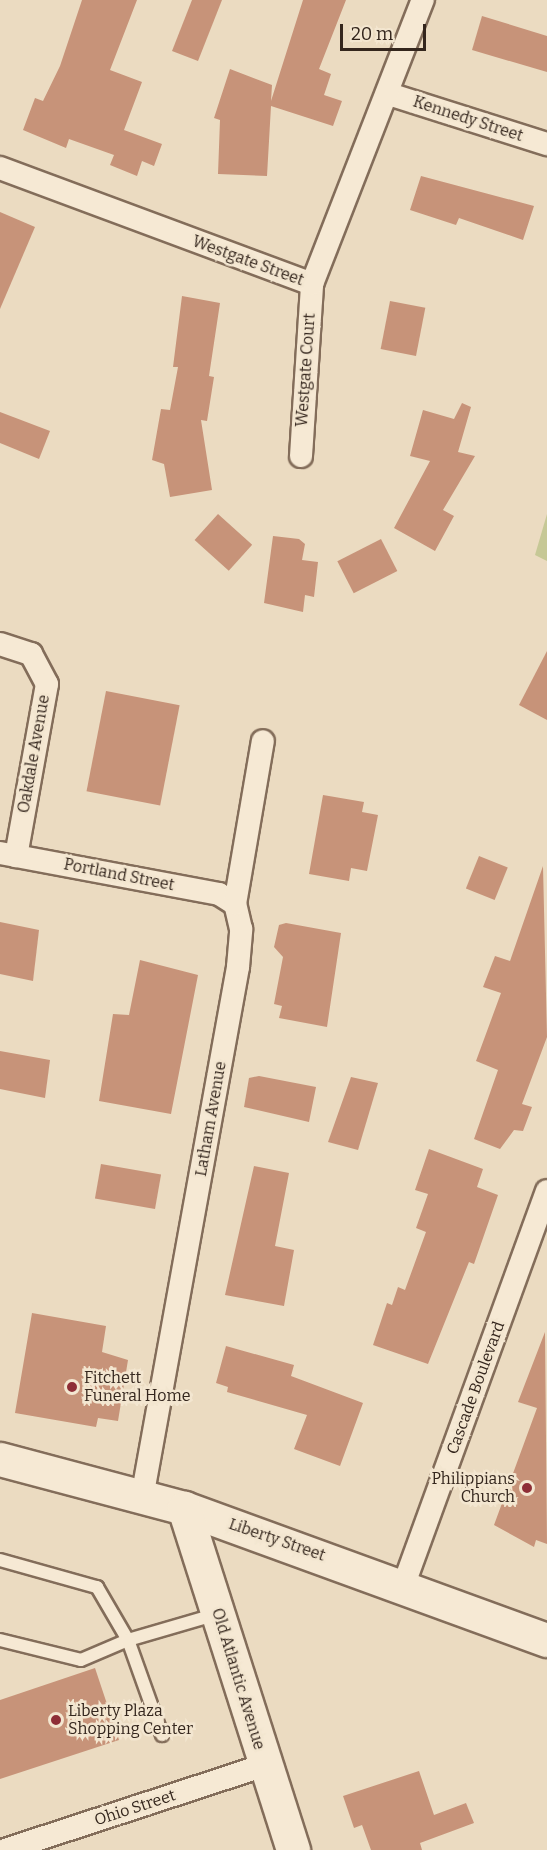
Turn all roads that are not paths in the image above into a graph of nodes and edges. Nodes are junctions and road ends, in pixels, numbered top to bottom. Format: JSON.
{"nodes":[{"id":1,"x":423,"y":0,"type":"edge"},
{"id":2,"x":389,"y":94,"type":"junction"},
{"id":3,"x":547,"y":144,"type":"edge"},
{"id":4,"x":0,"y":168,"type":"edge"},
{"id":5,"x":312,"y":284,"type":"junction"},
{"id":6,"x":301,"y":456,"type":"dead end"},
{"id":7,"x":0,"y":644,"type":"edge"},
{"id":8,"x":263,"y":741,"type":"dead end"},
{"id":9,"x":8,"y":854,"type":"edge"},
{"id":10,"x":235,"y":904,"type":"junction"},
{"id":11,"x":547,"y":1191,"type":"edge"},
{"id":12,"x":0,"y":1460,"type":"edge"},
{"id":13,"x":142,"y":1498,"type":"junction"},
{"id":14,"x":184,"y":1508,"type":"junction"},
{"id":15,"x":0,"y":1560,"type":"edge"},
{"id":16,"x":404,"y":1584,"type":"junction"},
{"id":17,"x":217,"y":1614,"type":"junction"},
{"id":18,"x":0,"y":1640,"type":"edge"},
{"id":19,"x":128,"y":1640,"type":"junction"},
{"id":20,"x":547,"y":1640,"type":"edge"},
{"id":21,"x":162,"y":1735,"type":"dead end"},
{"id":22,"x":265,"y":1765,"type":"junction"},
{"id":23,"x":5,"y":1850,"type":"edge"},
{"id":24,"x":293,"y":1850,"type":"edge"}],
"edges":[{"from":1,"to":2,"type":"street","name":"Westgate Street"},
{"from":2,"to":3,"type":"street","name":"Kennedy Street"},
{"from":2,"to":5,"type":"street","name":"Westgate Street"},
{"from":4,"to":5,"type":"street","name":"Westgate Street"},
{"from":5,"to":6,"type":"street","name":"Westgate Court"},
{"from":7,"to":9,"type":"street","name":"Oakdale Avenue"},
{"from":8,"to":10,"type":"street","name":"Latham Avenue"},
{"from":9,"to":10,"type":"street","name":"Portland Street"},
{"from":10,"to":13,"type":"street","name":"Latham Avenue"},
{"from":11,"to":16,"type":"street","name":"Cascade Boulevard"},
{"from":12,"to":13,"type":"main road","name":"Liberty Street"},
{"from":13,"to":14,"type":"main road","name":"Liberty Street"},
{"from":14,"to":16,"type":"main road","name":"Liberty Street"},
{"from":14,"to":17,"type":"main road","name":"Old Atlantic Avenue"},
{"from":15,"to":19,"type":"lane"},
{"from":16,"to":20,"type":"main road","name":"Liberty Street"},
{"from":17,"to":19,"type":"lane"},
{"from":17,"to":22,"type":"main road","name":"Old Atlantic Avenue"},
{"from":18,"to":19,"type":"lane"},
{"from":19,"to":21,"type":"lane"},
{"from":22,"to":23,"type":"street","name":"Ohio Street"},
{"from":22,"to":24,"type":"main road","name":"Old Atlantic Avenue"}]}
